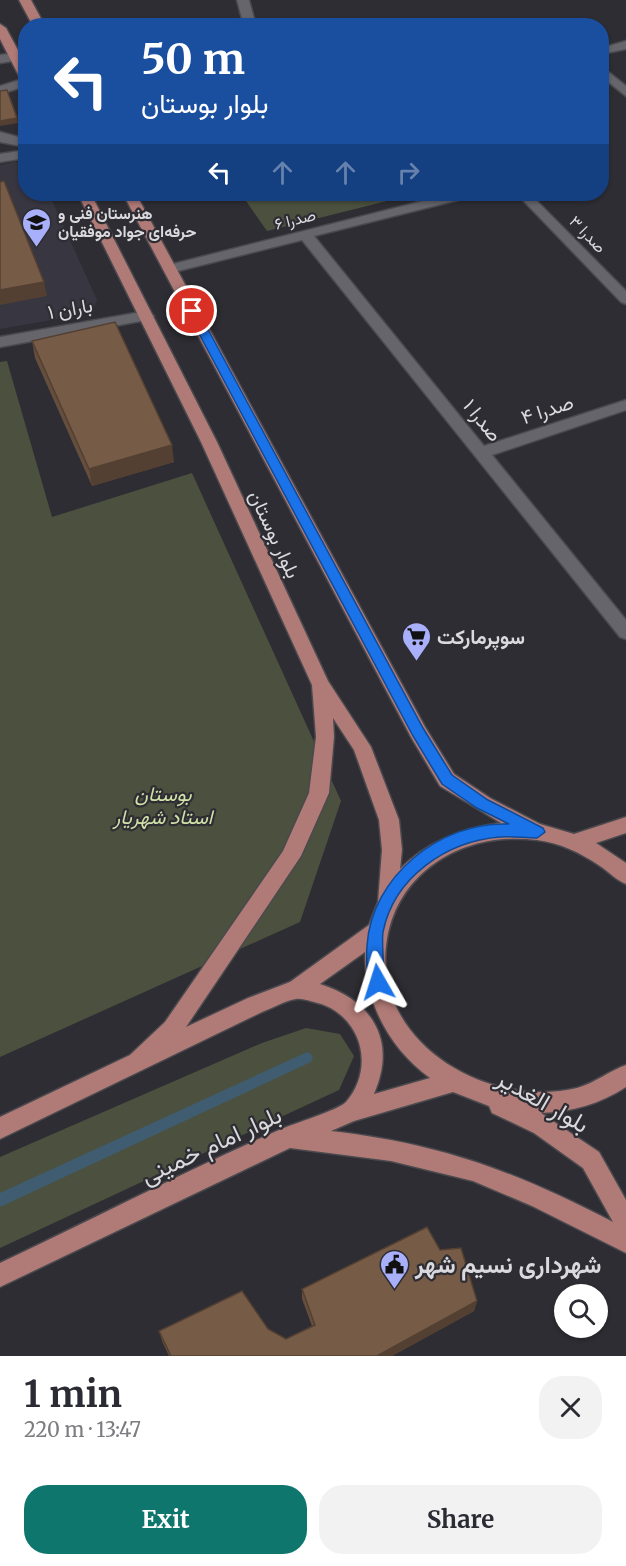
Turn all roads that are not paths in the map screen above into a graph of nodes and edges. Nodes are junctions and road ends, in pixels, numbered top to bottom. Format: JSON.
{"nodes":[{"id":1,"x":25,"y":0,"type":"edge"},
{"id":2,"x":243,"y":0,"type":"edge"},
{"id":3,"x":35,"y":18,"type":"edge"},
{"id":4,"x":248,"y":18,"type":"edge"},
{"id":5,"x":0,"y":28,"type":"edge"},
{"id":6,"x":626,"y":45,"type":"edge"},
{"id":7,"x":609,"y":49,"type":"edge"},
{"id":8,"x":15,"y":57,"type":"junction"},
{"id":9,"x":0,"y":59,"type":"edge"},
{"id":10,"x":18,"y":63,"type":"edge"},
{"id":11,"x":609,"y":77,"type":"edge"},
{"id":12,"x":18,"y":83,"type":"edge"},
{"id":13,"x":0,"y":90,"type":"edge"},
{"id":14,"x":626,"y":92,"type":"edge"},
{"id":15,"x":0,"y":136,"type":"edge"},
{"id":16,"x":18,"y":142,"type":"edge"},
{"id":17,"x":18,"y":155,"type":"edge"},
{"id":18,"x":0,"y":158,"type":"edge"},
{"id":19,"x":88,"y":201,"type":"edge"},
{"id":20,"x":133,"y":201,"type":"edge"},
{"id":21,"x":438,"y":201,"type":"edge"},
{"id":22,"x":531,"y":201,"type":"edge"},
{"id":23,"x":306,"y":235,"type":"junction"},
{"id":24,"x":170,"y":269,"type":"junction"},
{"id":25,"x":626,"y":299,"type":"edge"},
{"id":26,"x":147,"y":316,"type":"junction"},
{"id":27,"x":0,"y":342,"type":"edge"},
{"id":28,"x":626,"y":405,"type":"edge"},
{"id":29,"x":482,"y":452,"type":"junction"},
{"id":30,"x":626,"y":632,"type":"edge"},
{"id":31,"x":321,"y":684,"type":"junction"},
{"id":32,"x":626,"y":825,"type":"edge"},
{"id":33,"x":537,"y":832,"type":"junction"},
{"id":34,"x":575,"y":842,"type":"junction"},
{"id":35,"x":626,"y":875,"type":"edge"},
{"id":36,"x":387,"y":900,"type":"junction"},
{"id":37,"x":376,"y":932,"type":"junction"},
{"id":38,"x":297,"y":989,"type":"junction"},
{"id":39,"x":137,"y":1062,"type":"junction"},
{"id":40,"x":626,"y":1075,"type":"edge"},
{"id":41,"x":461,"y":1086,"type":"junction"},
{"id":42,"x":353,"y":1111,"type":"junction"},
{"id":43,"x":0,"y":1128,"type":"edge"},
{"id":44,"x":287,"y":1138,"type":"junction"},
{"id":45,"x":626,"y":1223,"type":"edge"},
{"id":46,"x":626,"y":1241,"type":"edge"},
{"id":47,"x":0,"y":1275,"type":"edge"}],
"edges":[{"from":1,"to":3,"type":"main road"},
{"from":2,"to":4,"type":"street"},
{"from":5,"to":8,"type":"main road"},
{"from":6,"to":7,"type":"street"},
{"from":8,"to":9,"type":"street"},
{"from":8,"to":10,"type":"main road"},
{"from":11,"to":14,"type":"street"},
{"from":12,"to":13,"type":"street"},
{"from":15,"to":16,"type":"street"},
{"from":17,"to":18,"type":"street"},
{"from":19,"to":26,"type":"main road","name":"بلوار بوستان"},
{"from":20,"to":24,"type":"main road","name":"بلوار بوستان"},
{"from":21,"to":23,"type":"street","name":"صدرا ۶"},
{"from":22,"to":25,"type":"street","name":"صدرا ۳"},
{"from":23,"to":24,"type":"street","name":"صدرا ۶"},
{"from":23,"to":29,"type":"street","name":"صدرا ۱"},
{"from":24,"to":33,"type":"main road","name":"بلوار بوستان"},
{"from":26,"to":27,"type":"street","name":"باران ۱"},
{"from":26,"to":31,"type":"main road","name":"بلوار بوستان"},
{"from":28,"to":29,"type":"street","name":"صدرا ۴"},
{"from":29,"to":30,"type":"street","name":"صدرا ۱"},
{"from":31,"to":36,"type":"main road","name":"بلوار بوستان"},
{"from":31,"to":39,"type":"main road"},
{"from":32,"to":34,"type":"main road"},
{"from":33,"to":34,"type":"main road"},
{"from":33,"to":36,"type":"main road"},
{"from":34,"to":35,"type":"main road"},
{"from":36,"to":37,"type":"main road"},
{"from":37,"to":38,"type":"main road"},
{"from":37,"to":41,"type":"main road"},
{"from":38,"to":39,"type":"main road"},
{"from":38,"to":42,"type":"main road"},
{"from":39,"to":43,"type":"main road"},
{"from":40,"to":41,"type":"main road"},
{"from":41,"to":42,"type":"main road","name":"بلوار امام خمینی"},
{"from":41,"to":45,"type":"main road","name":"بلوار الغدیر"},
{"from":42,"to":44,"type":"main road","name":"بلوار امام خمینی"},
{"from":44,"to":46,"type":"main road"},
{"from":44,"to":47,"type":"main road","name":"بلوار امام خمینی"}]}
